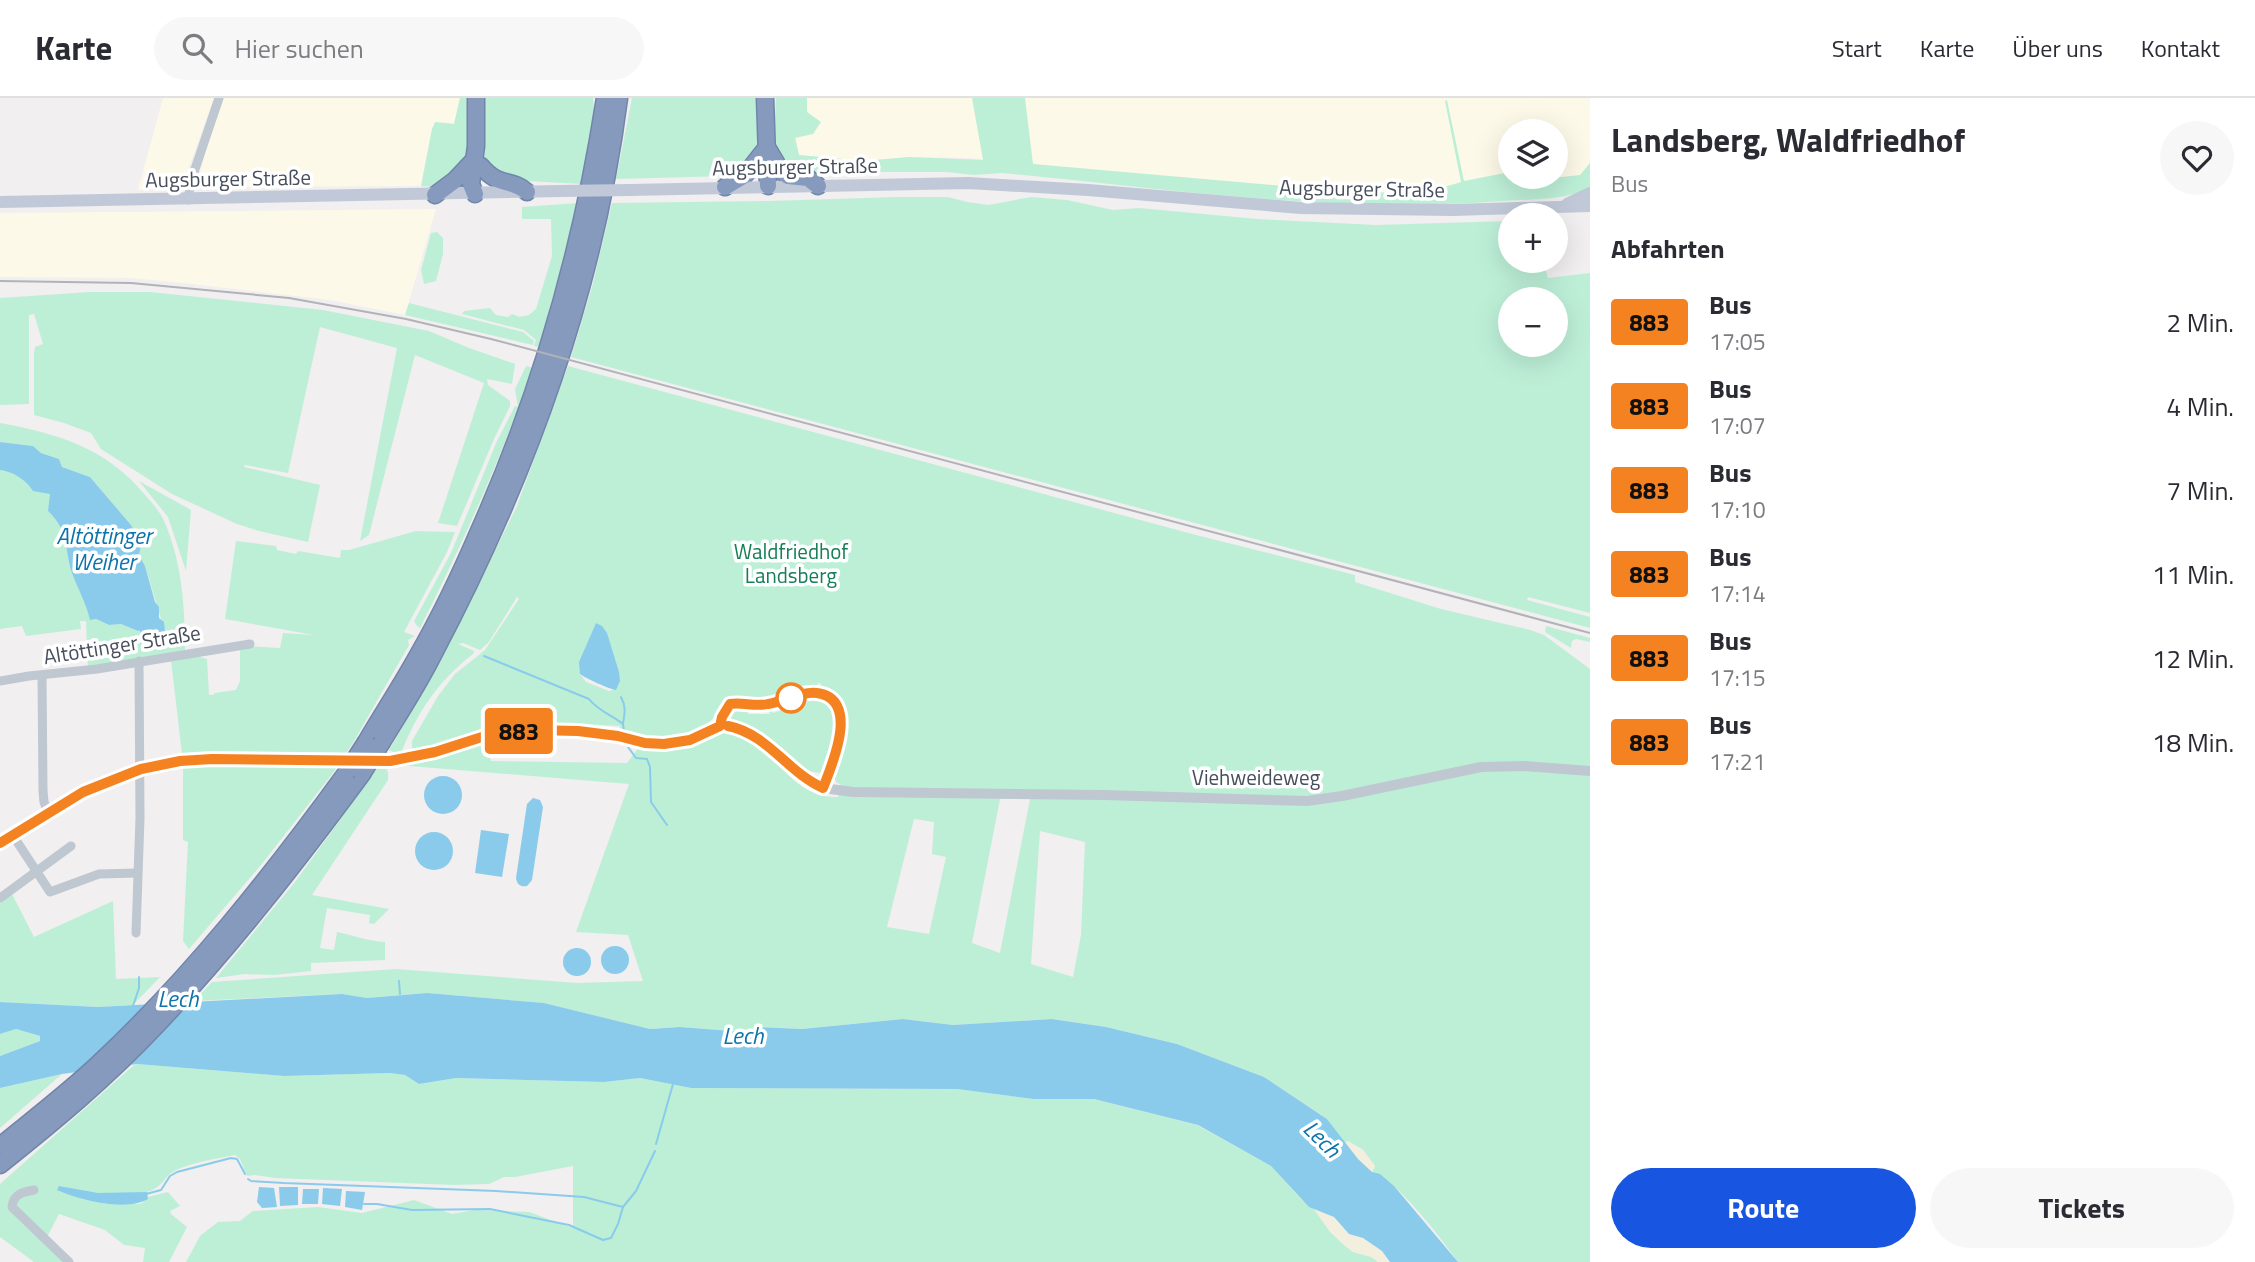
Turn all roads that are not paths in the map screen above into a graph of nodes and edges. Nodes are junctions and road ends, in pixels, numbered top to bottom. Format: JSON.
{"nodes":[{"id":1,"x":219,"y":98,"type":"edge"},
{"id":2,"x":475,"y":98,"type":"edge"},
{"id":3,"x":596,"y":98,"type":"edge"},
{"id":4,"x":605,"y":98,"type":"edge"},
{"id":5,"x":619,"y":98,"type":"edge"},
{"id":6,"x":625,"y":98,"type":"edge"},
{"id":7,"x":765,"y":98,"type":"edge"},
{"id":8,"x":616,"y":120,"type":"junction"},
{"id":9,"x":766,"y":147,"type":"junction"},
{"id":10,"x":476,"y":158,"type":"junction"},
{"id":11,"x":594,"y":164,"type":"junction"},
{"id":12,"x":768,"y":186,"type":"junction"},
{"id":13,"x":818,"y":186,"type":"junction"},
{"id":14,"x":725,"y":187,"type":"junction"},
{"id":15,"x":527,"y":192,"type":"junction"},
{"id":16,"x":1590,"y":193,"type":"edge"},
{"id":17,"x":475,"y":194,"type":"junction"},
{"id":18,"x":435,"y":195,"type":"junction"},
{"id":19,"x":188,"y":200,"type":"junction"},
{"id":20,"x":0,"y":202,"type":"edge"},
{"id":21,"x":1568,"y":204,"type":"edge"},
{"id":22,"x":1590,"y":206,"type":"edge"},
{"id":23,"x":1568,"y":207,"type":"edge"},
{"id":24,"x":1498,"y":210,"type":"edge"},
{"id":25,"x":250,"y":644,"type":"dead end"},
{"id":26,"x":139,"y":662,"type":"junction"},
{"id":27,"x":42,"y":675,"type":"junction"},
{"id":28,"x":0,"y":681,"type":"edge"},
{"id":29,"x":374,"y":742,"type":"junction"},
{"id":30,"x":141,"y":769,"type":"junction"},
{"id":31,"x":1590,"y":771,"type":"edge"},
{"id":32,"x":48,"y":812,"type":"junction"},
{"id":33,"x":12,"y":834,"type":"junction"},
{"id":34,"x":0,"y":843,"type":"edge"},
{"id":35,"x":71,"y":846,"type":"dead end"},
{"id":36,"x":36,"y":870,"type":"junction"},
{"id":37,"x":137,"y":873,"type":"junction"},
{"id":38,"x":0,"y":898,"type":"edge"},
{"id":39,"x":136,"y":933,"type":"dead end"},
{"id":40,"x":217,"y":947,"type":"junction"},
{"id":41,"x":0,"y":1146,"type":"edge"},
{"id":42,"x":1,"y":1164,"type":"edge"},
{"id":43,"x":34,"y":1191,"type":"dead end"},
{"id":44,"x":69,"y":1262,"type":"edge"}],
"edges":[{"from":1,"to":19,"type":"street"},
{"from":2,"to":10,"type":"highway"},
{"from":3,"to":11,"type":"highway"},
{"from":4,"to":11,"type":"highway"},
{"from":5,"to":8,"type":"highway"},
{"from":6,"to":8,"type":"highway"},
{"from":7,"to":9,"type":"highway"},
{"from":8,"to":29,"type":"highway"},
{"from":9,"to":12,"type":"highway"},
{"from":9,"to":13,"type":"highway"},
{"from":9,"to":14,"type":"highway"},
{"from":10,"to":15,"type":"highway"},
{"from":10,"to":17,"type":"highway"},
{"from":10,"to":18,"type":"highway"},
{"from":11,"to":29,"type":"highway"},
{"from":12,"to":13,"type":"main road","name":"Augsburger Straße"},
{"from":12,"to":14,"type":"main road","name":"Augsburger Straße"},
{"from":13,"to":24,"type":"main road","name":"Augsburger Straße"},
{"from":14,"to":15,"type":"main road","name":"Augsburger Straße","bridge":true},
{"from":15,"to":17,"type":"main road","name":"Augsburger Straße"},
{"from":16,"to":21,"type":"main road"},
{"from":17,"to":18,"type":"main road","name":"Augsburger Straße"},
{"from":18,"to":19,"type":"main road","name":"Augsburger Straße"},
{"from":19,"to":20,"type":"main road","name":"Augsburger Straße"},
{"from":22,"to":23,"type":"main road","name":"Augsburger Straße"},
{"from":25,"to":26,"type":"street","name":"Altöttinger Straße"},
{"from":26,"to":27,"type":"street","name":"Altöttinger Straße"},
{"from":26,"to":30,"type":"street"},
{"from":27,"to":28,"type":"street","name":"Altöttinger Straße"},
{"from":27,"to":32,"type":"street"},
{"from":29,"to":40,"type":"highway","bridge":true},
{"from":30,"to":31,"type":"street","name":"Viehweideweg"},
{"from":30,"to":32,"type":"street","name":"Viehweideweg"},
{"from":30,"to":37,"type":"street"},
{"from":32,"to":33,"type":"street","name":"Viehweideweg"},
{"from":33,"to":34,"type":"street","name":"Viehweideweg"},
{"from":33,"to":36,"type":"street"},
{"from":35,"to":36,"type":"street"},
{"from":36,"to":37,"type":"street"},
{"from":36,"to":38,"type":"street"},
{"from":37,"to":39,"type":"street"},
{"from":40,"to":41,"type":"highway"},
{"from":40,"to":42,"type":"highway"},
{"from":43,"to":44,"type":"street"}]}
